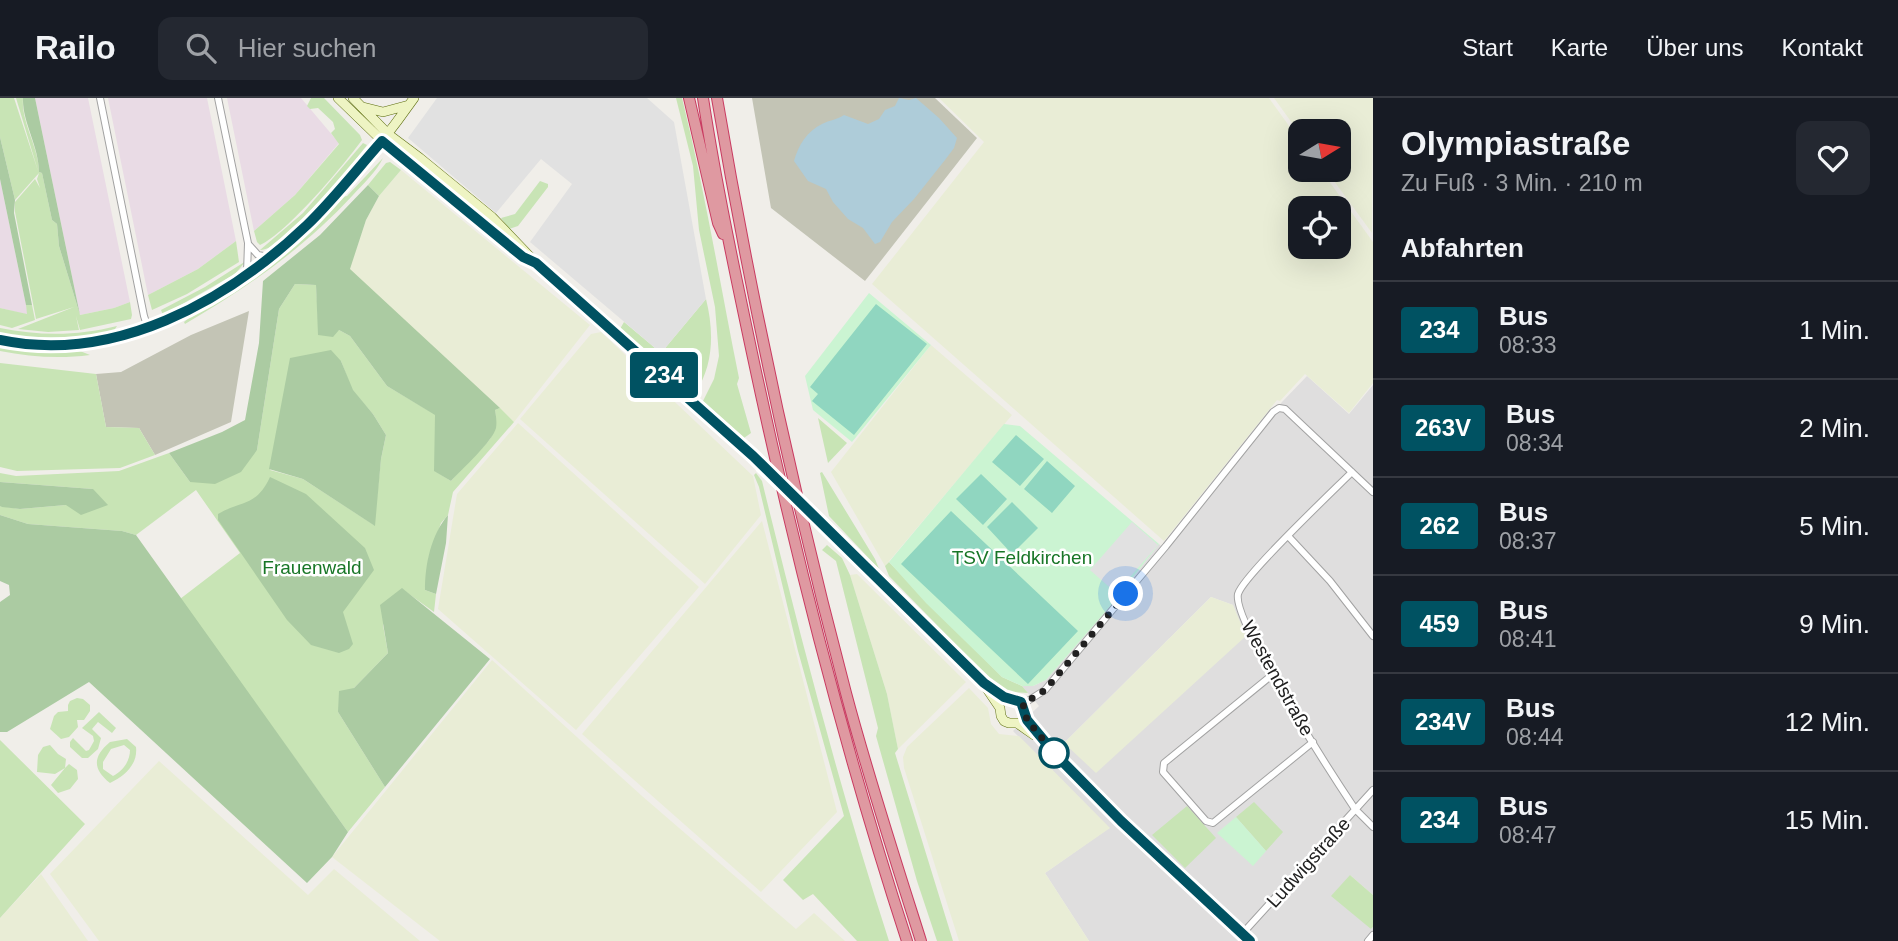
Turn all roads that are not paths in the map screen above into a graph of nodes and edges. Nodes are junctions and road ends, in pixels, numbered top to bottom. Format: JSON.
{"nodes":[{"id":1,"x":100,"y":98,"type":"edge"},
{"id":2,"x":218,"y":98,"type":"edge"},
{"id":3,"x":338,"y":98,"type":"edge"},
{"id":4,"x":353,"y":98,"type":"edge"},
{"id":5,"x":689,"y":98,"type":"edge"},
{"id":6,"x":703,"y":98,"type":"edge"},
{"id":7,"x":717,"y":98,"type":"edge"},
{"id":8,"x":412,"y":102,"type":"edge"},
{"id":9,"x":361,"y":107,"type":"junction"},
{"id":10,"x":384,"y":138,"type":"junction"},
{"id":11,"x":248,"y":243,"type":"junction"},
{"id":12,"x":729,"y":246,"type":"junction"},
{"id":13,"x":270,"y":257,"type":"junction"},
{"id":14,"x":247,"y":273,"type":"junction"},
{"id":15,"x":149,"y":328,"type":"junction"},
{"id":16,"x":0,"y":340,"type":"edge"},
{"id":17,"x":1352,"y":472,"type":"junction"},
{"id":18,"x":1373,"y":492,"type":"edge"},
{"id":19,"x":1288,"y":537,"type":"junction"},
{"id":20,"x":1373,"y":636,"type":"edge"},
{"id":21,"x":1272,"y":675,"type":"junction"},
{"id":22,"x":984,"y":683,"type":"junction"},
{"id":23,"x":1009,"y":699,"type":"junction"},
{"id":24,"x":1023,"y":704,"type":"junction"},
{"id":25,"x":1000,"y":708,"type":"junction"},
{"id":26,"x":1024,"y":715,"type":"junction"},
{"id":27,"x":1017,"y":723,"type":"junction"},
{"id":28,"x":1313,"y":743,"type":"junction"},
{"id":29,"x":1045,"y":744,"type":"junction"},
{"id":30,"x":1373,"y":790,"type":"edge"},
{"id":31,"x":1355,"y":809,"type":"junction"},
{"id":32,"x":1373,"y":827,"type":"edge"},
{"id":33,"x":1373,"y":935,"type":"edge"},
{"id":34,"x":1246,"y":938,"type":"edge"},
{"id":35,"x":907,"y":941,"type":"edge"},
{"id":36,"x":921,"y":941,"type":"edge"},
{"id":37,"x":1368,"y":941,"type":"edge"}],
"edges":[{"from":1,"to":15,"type":"street"},
{"from":2,"to":11,"type":"street"},
{"from":3,"to":10,"type":"street"},
{"from":4,"to":9,"type":"street"},
{"from":5,"to":12,"type":"highway"},
{"from":6,"to":12,"type":"highway"},
{"from":7,"to":36,"type":"highway"},
{"from":8,"to":9,"type":"street"},
{"from":8,"to":10,"type":"street"},
{"from":9,"to":10,"type":"street"},
{"from":10,"to":13,"type":"street"},
{"from":10,"to":22,"type":"street","bridge":true},
{"from":11,"to":13,"type":"street"},
{"from":11,"to":14,"type":"street"},
{"from":12,"to":35,"type":"highway"},
{"from":13,"to":14,"type":"street"},
{"from":14,"to":15,"type":"street"},
{"from":15,"to":16,"type":"street"},
{"from":17,"to":18,"type":"street"},
{"from":17,"to":19,"type":"street","name":"Westendstraße"},
{"from":17,"to":24,"type":"street"},
{"from":19,"to":20,"type":"street"},
{"from":19,"to":21,"type":"street","name":"Westendstraße"},
{"from":21,"to":28,"type":"street","name":"Westendstraße"},
{"from":21,"to":28,"type":"street"},
{"from":22,"to":23,"type":"street"},
{"from":22,"to":25,"type":"street"},
{"from":23,"to":24,"type":"street"},
{"from":23,"to":25,"type":"street"},
{"from":24,"to":26,"type":"street"},
{"from":25,"to":27,"type":"street"},
{"from":26,"to":27,"type":"street"},
{"from":26,"to":29,"type":"street"},
{"from":27,"to":29,"type":"street"},
{"from":28,"to":31,"type":"street","name":"Westendstraße"},
{"from":29,"to":34,"type":"street"},
{"from":30,"to":31,"type":"street","name":"Ludwigstraße"},
{"from":31,"to":32,"type":"street","name":"Westendstraße"},
{"from":31,"to":34,"type":"street","name":"Ludwigstraße"},
{"from":33,"to":37,"type":"street"}]}
